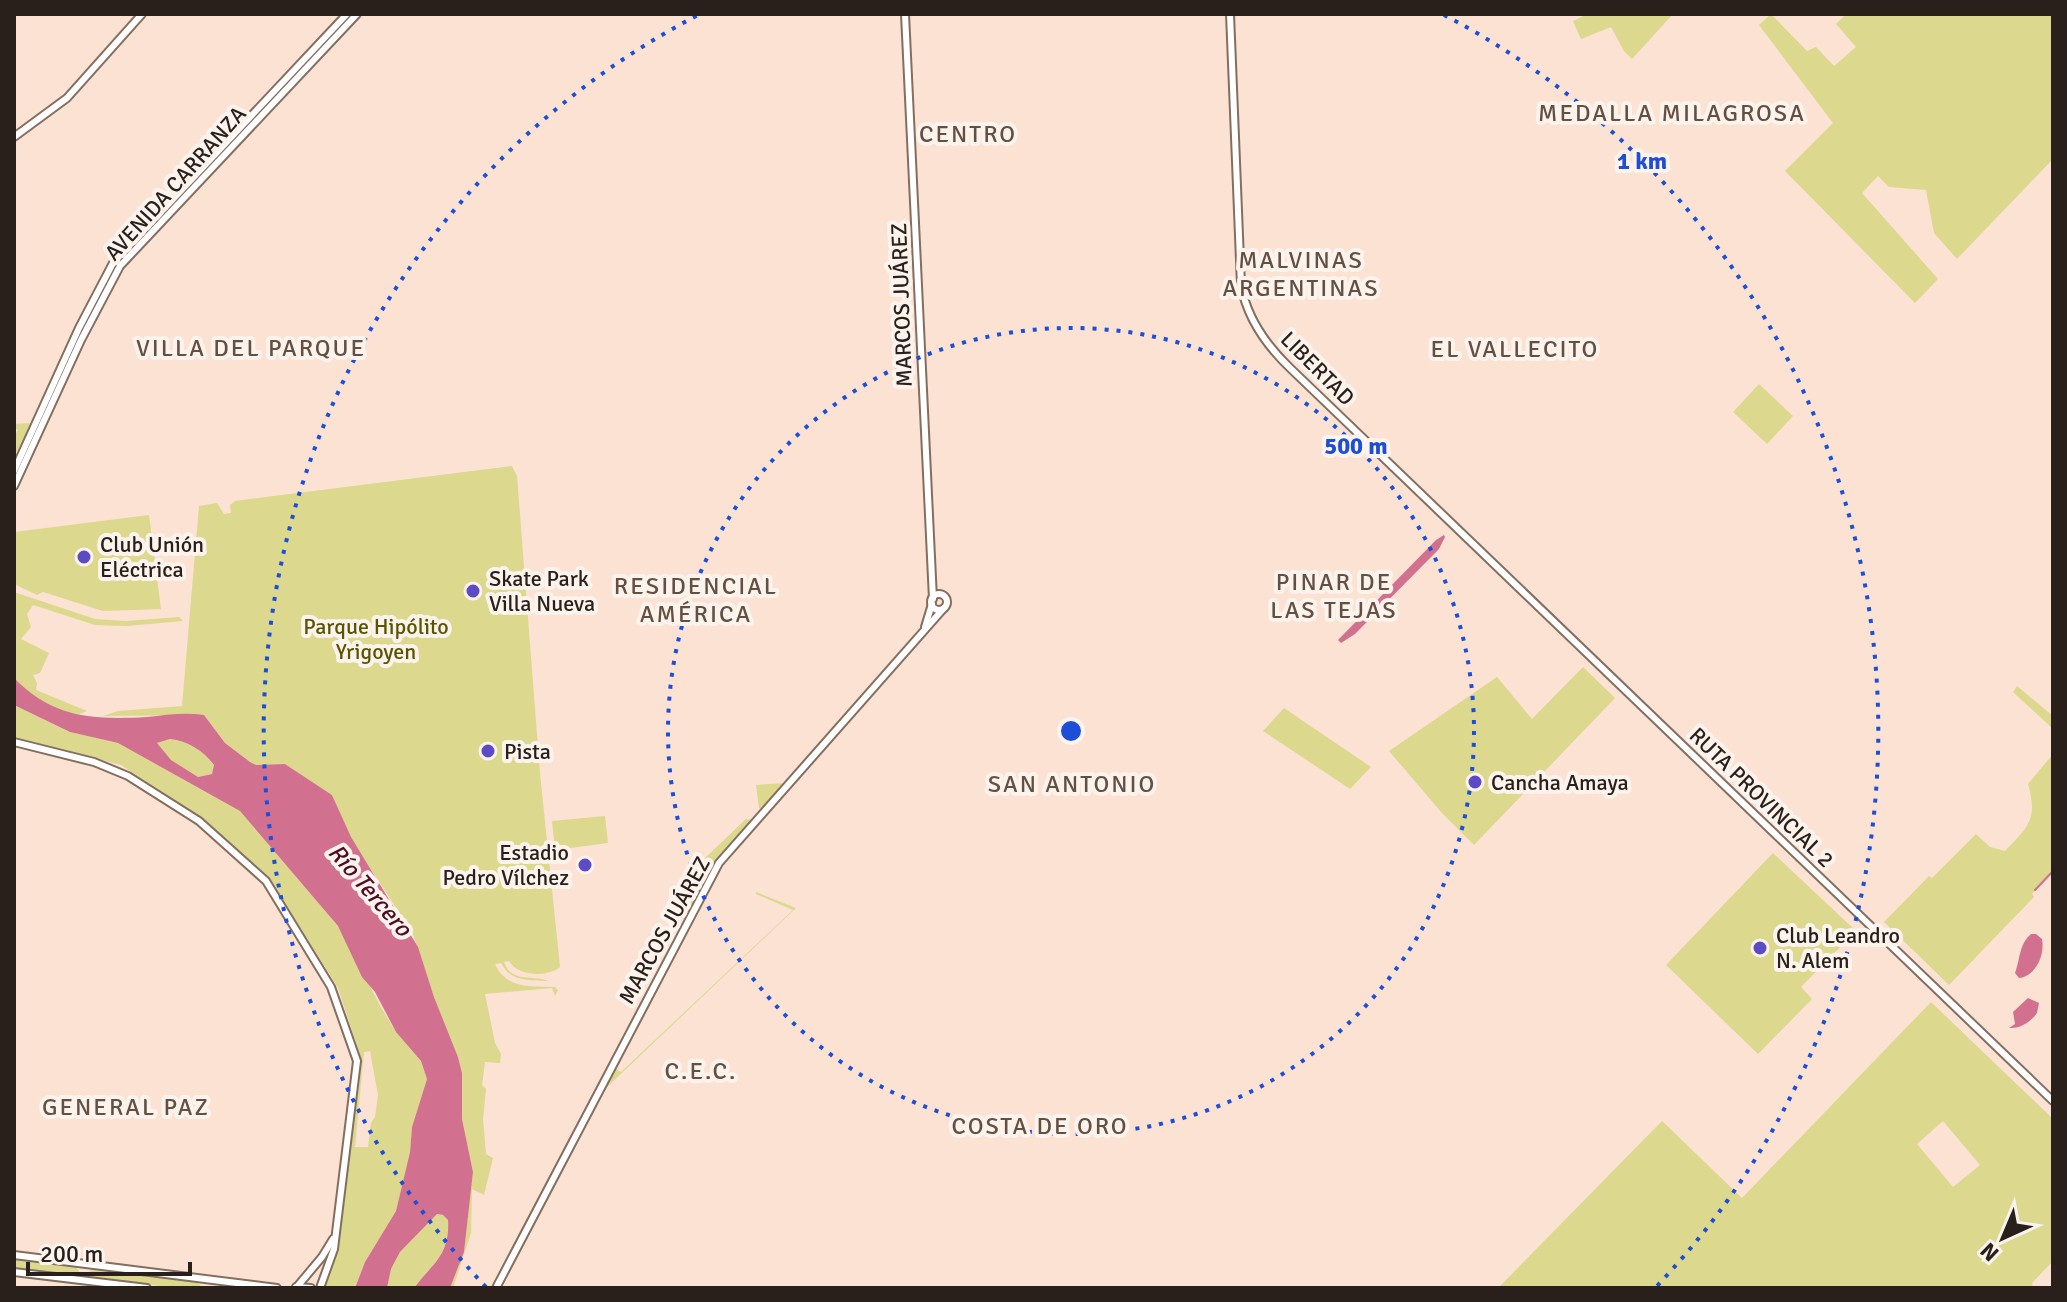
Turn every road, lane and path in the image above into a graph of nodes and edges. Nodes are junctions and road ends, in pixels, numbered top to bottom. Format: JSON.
{"nodes":[{"id":1,"x":142,"y":14,"type":"edge"},
{"id":2,"x":347,"y":14,"type":"edge"},
{"id":3,"x":357,"y":14,"type":"edge"},
{"id":4,"x":905,"y":14,"type":"edge"},
{"id":5,"x":1230,"y":14,"type":"edge"},
{"id":6,"x":14,"y":137,"type":"edge"},
{"id":7,"x":14,"y":471,"type":"edge"},
{"id":8,"x":14,"y":486,"type":"edge"},
{"id":9,"x":1447,"y":519,"type":"joint"},
{"id":10,"x":934,"y":598,"type":"junction"},
{"id":11,"x":944,"y":608,"type":"junction"},
{"id":12,"x":923,"y":631,"type":"junction"},
{"id":13,"x":14,"y":741,"type":"edge"},
{"id":14,"x":2053,"y":1101,"type":"edge"},
{"id":15,"x":335,"y":1236,"type":"junction"},
{"id":16,"x":14,"y":1255,"type":"edge"},
{"id":17,"x":14,"y":1272,"type":"edge"},
{"id":18,"x":147,"y":1288,"type":"edge"},
{"id":19,"x":277,"y":1288,"type":"edge"},
{"id":20,"x":295,"y":1288,"type":"edge"},
{"id":21,"x":311,"y":1288,"type":"edge"},
{"id":22,"x":320,"y":1288,"type":"edge"},
{"id":23,"x":496,"y":1288,"type":"edge"}],
"edges":[{"from":1,"to":6,"type":"main road"},
{"from":2,"to":7,"type":"main road","name":"AVENIDA CARRANZA"},
{"from":3,"to":8,"type":"main road","name":"AVENIDA CARRANZA"},
{"from":4,"to":10,"type":"main road","name":"MARCOS JUÁREZ"},
{"from":5,"to":9,"type":"main road","name":"LIBERTAD"},
{"from":9,"to":14,"type":"main road","name":"RUTA PROVINCIAL 2"},
{"from":10,"to":11,"type":"main road"},
{"from":10,"to":11,"type":"main road"},
{"from":10,"to":12,"type":"main road","name":"MARCOS JUÁREZ"},
{"from":11,"to":12,"type":"main road","name":"MARCOS JUÁREZ"},
{"from":12,"to":23,"type":"main road","name":"MARCOS JUÁREZ"},
{"from":13,"to":15,"type":"main road"},
{"from":15,"to":20,"type":"main road"},
{"from":15,"to":22,"type":"main road"},
{"from":16,"to":19,"type":"main road"},
{"from":17,"to":18,"type":"main road"},
{"from":20,"to":21,"type":"main road"}]}
